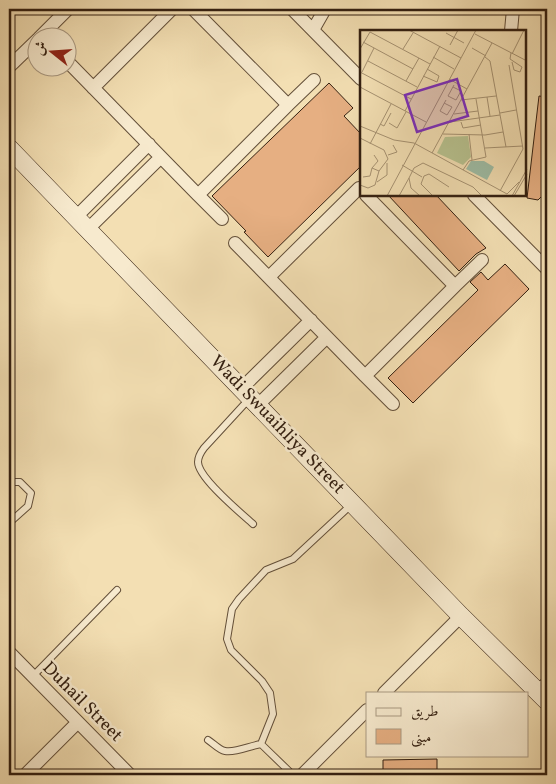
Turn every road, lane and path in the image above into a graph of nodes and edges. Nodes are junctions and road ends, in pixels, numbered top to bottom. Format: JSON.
{"nodes":[{"id":1,"x":68,"y":9,"type":"edge"},
{"id":2,"x":172,"y":9,"type":"edge"},
{"id":3,"x":192,"y":9,"type":"edge"},
{"id":4,"x":292,"y":9,"type":"edge"},
{"id":5,"x":325,"y":9,"type":"edge"},
{"id":6,"x":513,"y":9,"type":"edge"},
{"id":7,"x":48,"y":28,"type":"edge"},
{"id":8,"x":313,"y":30,"type":"junction"},
{"id":9,"x":511,"y":30,"type":"edge"},
{"id":10,"x":28,"y":48,"type":"edge"},
{"id":11,"x":9,"y":67,"type":"edge"},
{"id":12,"x":78,"y":72,"type":"edge"},
{"id":13,"x":360,"y":78,"type":"edge"},
{"id":14,"x":314,"y":80,"type":"dead end"},
{"id":15,"x":93,"y":88,"type":"junction"},
{"id":16,"x":288,"y":106,"type":"junction"},
{"id":17,"x":149,"y":144,"type":"junction"},
{"id":18,"x":9,"y":148,"type":"edge"},
{"id":19,"x":161,"y":157,"type":"junction"},
{"id":20,"x":360,"y":192,"type":"edge"},
{"id":21,"x":198,"y":195,"type":"junction"},
{"id":22,"x":368,"y":196,"type":"edge"},
{"id":23,"x":475,"y":196,"type":"edge"},
{"id":24,"x":222,"y":219,"type":"dead end"},
{"id":25,"x":82,"y":223,"type":"junction"},
{"id":26,"x":235,"y":243,"type":"dead end"},
{"id":27,"x":482,"y":260,"type":"dead end"},
{"id":28,"x":547,"y":269,"type":"edge"},
{"id":29,"x":269,"y":277,"type":"junction"},
{"id":30,"x":455,"y":286,"type":"junction"},
{"id":31,"x":311,"y":320,"type":"junction"},
{"id":32,"x":327,"y":337,"type":"junction"},
{"id":33,"x":365,"y":376,"type":"junction"},
{"id":34,"x":251,"y":397,"type":"junction"},
{"id":35,"x":393,"y":404,"type":"dead end"},
{"id":36,"x":9,"y":486,"type":"edge"},
{"id":37,"x":353,"y":503,"type":"junction"},
{"id":38,"x":9,"y":523,"type":"edge"},
{"id":39,"x":253,"y":524,"type":"dead end"},
{"id":40,"x":117,"y":590,"type":"dead end"},
{"id":41,"x":461,"y":616,"type":"junction"},
{"id":42,"x":9,"y":652,"type":"edge"},
{"id":43,"x":33,"y":676,"type":"junction"},
{"id":44,"x":543,"y":690,"type":"edge"},
{"id":45,"x":385,"y":692,"type":"edge"},
{"id":46,"x":366,"y":711,"type":"edge"},
{"id":47,"x":78,"y":722,"type":"junction"},
{"id":48,"x":208,"y":740,"type":"dead end"},
{"id":49,"x":261,"y":744,"type":"junction"},
{"id":50,"x":25,"y":775,"type":"edge"},
{"id":51,"x":130,"y":775,"type":"edge"},
{"id":52,"x":294,"y":775,"type":"edge"},
{"id":53,"x":302,"y":775,"type":"edge"}],
"edges":[{"from":1,"to":7,"type":"street"},
{"from":2,"to":15,"type":"street"},
{"from":3,"to":16,"type":"street"},
{"from":4,"to":8,"type":"street"},
{"from":5,"to":8,"type":"street"},
{"from":6,"to":9,"type":"street"},
{"from":8,"to":13,"type":"street"},
{"from":10,"to":11,"type":"street"},
{"from":12,"to":15,"type":"street"},
{"from":14,"to":16,"type":"street"},
{"from":15,"to":17,"type":"street"},
{"from":16,"to":21,"type":"street"},
{"from":17,"to":19,"type":"street"},
{"from":17,"to":25,"type":"street"},
{"from":18,"to":25,"type":"street","name":"Wadi Swuaihliya Street"},
{"from":19,"to":21,"type":"street"},
{"from":19,"to":25,"type":"street"},
{"from":20,"to":29,"type":"street"},
{"from":21,"to":24,"type":"street"},
{"from":22,"to":30,"type":"street"},
{"from":23,"to":28,"type":"street"},
{"from":25,"to":34,"type":"street","name":"Wadi Swuaihliya Street"},
{"from":26,"to":29,"type":"street"},
{"from":27,"to":30,"type":"street"},
{"from":29,"to":31,"type":"street"},
{"from":30,"to":33,"type":"street"},
{"from":31,"to":32,"type":"street"},
{"from":31,"to":34,"type":"street"},
{"from":32,"to":33,"type":"street"},
{"from":32,"to":34,"type":"street"},
{"from":33,"to":35,"type":"street"},
{"from":34,"to":37,"type":"street","name":"Wadi Swuaihliya Street"},
{"from":34,"to":39,"type":"lane"},
{"from":36,"to":38,"type":"lane"},
{"from":37,"to":41,"type":"street","name":"Wadi Swuaihliya Street"},
{"from":37,"to":49,"type":"lane"},
{"from":40,"to":43,"type":"lane"},
{"from":41,"to":44,"type":"street","name":"Wadi Swuaihliya Street"},
{"from":41,"to":45,"type":"street"},
{"from":42,"to":43,"type":"street","name":"Duhail Street"},
{"from":43,"to":47,"type":"street","name":"Duhail Street"},
{"from":46,"to":53,"type":"street"},
{"from":47,"to":50,"type":"street"},
{"from":47,"to":51,"type":"street","name":"Duhail Street"},
{"from":48,"to":49,"type":"lane"},
{"from":49,"to":52,"type":"lane"}]}
